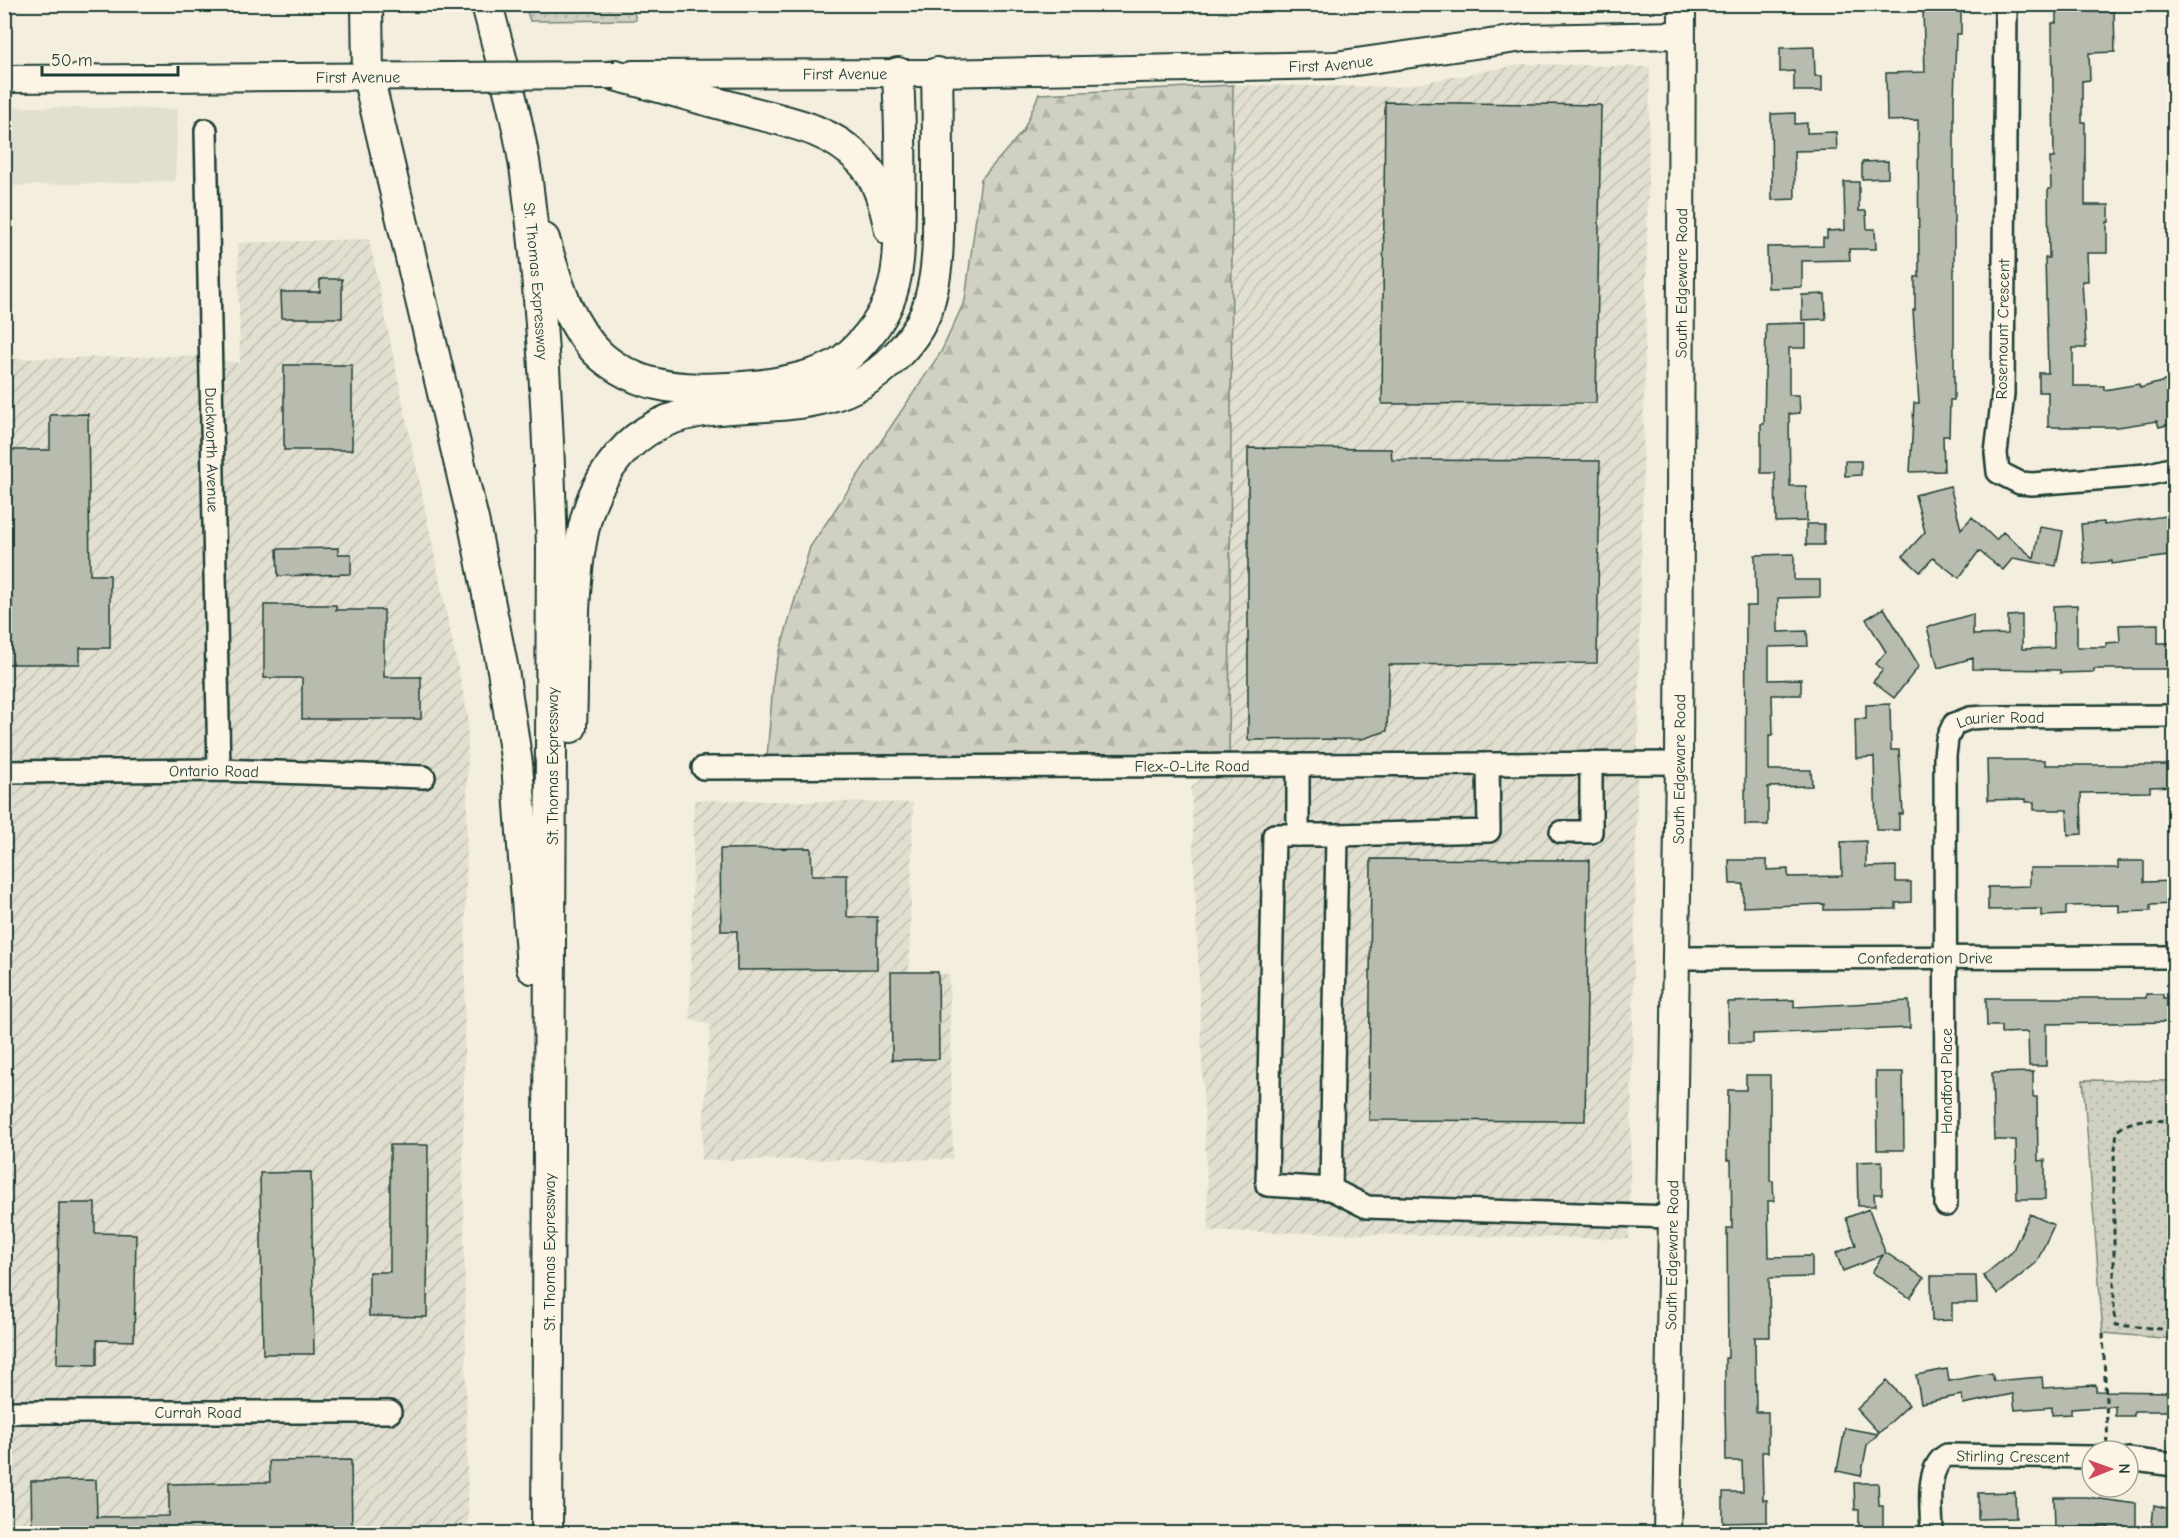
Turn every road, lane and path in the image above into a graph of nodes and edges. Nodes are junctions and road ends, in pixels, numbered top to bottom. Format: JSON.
{"nodes":[{"id":1,"x":367,"y":4,"type":"edge"},
{"id":2,"x":487,"y":4,"type":"edge"},
{"id":3,"x":1682,"y":4,"type":"edge"},
{"id":4,"x":2006,"y":4,"type":"edge"},
{"id":5,"x":1681,"y":35,"type":"junction"},
{"id":6,"x":898,"y":73,"type":"junction"},
{"id":7,"x":937,"y":73,"type":"junction"},
{"id":8,"x":615,"y":75,"type":"junction"},
{"id":9,"x":368,"y":76,"type":"junction"},
{"id":10,"x":4,"y":79,"type":"edge"},
{"id":11,"x":206,"y":130,"type":"dead end"},
{"id":12,"x":525,"y":172,"type":"junction"},
{"id":13,"x":892,"y":286,"type":"junction"},
{"id":14,"x":2175,"y":468,"type":"edge"},
{"id":15,"x":2175,"y":716,"type":"edge"},
{"id":16,"x":1591,"y":763,"type":"junction"},
{"id":17,"x":1679,"y":763,"type":"junction"},
{"id":18,"x":1488,"y":764,"type":"junction"},
{"id":19,"x":1298,"y":766,"type":"junction"},
{"id":20,"x":703,"y":768,"type":"dead end"},
{"id":21,"x":219,"y":770,"type":"junction"},
{"id":22,"x":4,"y":772,"type":"edge"},
{"id":23,"x":424,"y":777,"type":"dead end"},
{"id":24,"x":1562,"y":832,"type":"dead end"},
{"id":25,"x":1298,"y":835,"type":"junction"},
{"id":26,"x":1337,"y":835,"type":"junction"},
{"id":27,"x":551,"y":923,"type":"junction"},
{"id":28,"x":1945,"y":957,"type":"junction"},
{"id":29,"x":2175,"y":957,"type":"edge"},
{"id":30,"x":1675,"y":958,"type":"junction"},
{"id":31,"x":2175,"y":1122,"type":"edge"},
{"id":32,"x":1331,"y":1188,"type":"junction"},
{"id":33,"x":1946,"y":1205,"type":"dead end"},
{"id":34,"x":1671,"y":1217,"type":"junction"},
{"id":35,"x":2175,"y":1330,"type":"edge"},
{"id":36,"x":2103,"y":1333,"type":"dead end"},
{"id":37,"x":4,"y":1412,"type":"edge"},
{"id":38,"x":390,"y":1412,"type":"dead end"},
{"id":39,"x":548,"y":1435,"type":"junction"},
{"id":40,"x":2107,"y":1439,"type":"edge"},
{"id":41,"x":2080,"y":1457,"type":"edge"},
{"id":42,"x":2140,"y":1461,"type":"edge"},
{"id":43,"x":2175,"y":1465,"type":"edge"},
{"id":44,"x":547,"y":1533,"type":"edge"},
{"id":45,"x":1667,"y":1533,"type":"edge"},
{"id":46,"x":1932,"y":1533,"type":"edge"}],
"edges":[{"from":1,"to":9,"type":"highway"},
{"from":2,"to":12,"type":"highway","name":"St. Thomas Expressway"},
{"from":3,"to":5,"type":"main road","name":"South Edgeware Road"},
{"from":4,"to":14,"type":"street","name":"Rosemount Crescent"},
{"from":5,"to":7,"type":"main road","name":"First Avenue"},
{"from":5,"to":17,"type":"main road","name":"South Edgeware Road"},
{"from":6,"to":7,"type":"main road","name":"First Avenue"},
{"from":6,"to":8,"type":"main road","name":"First Avenue"},
{"from":6,"to":13,"type":"highway"},
{"from":7,"to":27,"type":"highway"},
{"from":8,"to":9,"type":"main road","name":"First Avenue","bridge":true},
{"from":8,"to":13,"type":"highway"},
{"from":9,"to":10,"type":"main road","name":"First Avenue"},
{"from":9,"to":39,"type":"highway"},
{"from":11,"to":21,"type":"street","name":"Duckworth Avenue"},
{"from":12,"to":13,"type":"highway"},
{"from":12,"to":27,"type":"highway","name":"St. Thomas Expressway"},
{"from":15,"to":28,"type":"street","name":"Laurier Road"},
{"from":16,"to":17,"type":"street","name":"Flex-O-Lite Road"},
{"from":16,"to":18,"type":"street","name":"Flex-O-Lite Road"},
{"from":16,"to":24,"type":"street"},
{"from":17,"to":30,"type":"main road","name":"South Edgeware Road"},
{"from":18,"to":19,"type":"street","name":"Flex-O-Lite Road"},
{"from":18,"to":26,"type":"street"},
{"from":19,"to":20,"type":"street","name":"Flex-O-Lite Road"},
{"from":19,"to":25,"type":"street"},
{"from":21,"to":22,"type":"street","name":"Ontario Road"},
{"from":21,"to":23,"type":"street","name":"Ontario Road"},
{"from":25,"to":26,"type":"street"},
{"from":25,"to":32,"type":"street"},
{"from":26,"to":32,"type":"street"},
{"from":27,"to":39,"type":"highway","name":"St. Thomas Expressway"},
{"from":28,"to":29,"type":"street","name":"Confederation Drive"},
{"from":28,"to":30,"type":"street","name":"Confederation Drive"},
{"from":28,"to":33,"type":"street","name":"Handford Place"},
{"from":30,"to":34,"type":"main road","name":"South Edgeware Road"},
{"from":31,"to":35,"type":"path"},
{"from":32,"to":34,"type":"street"},
{"from":34,"to":45,"type":"main road","name":"South Edgeware Road"},
{"from":36,"to":40,"type":"path"},
{"from":37,"to":38,"type":"street","name":"Currah Road"},
{"from":39,"to":44,"type":"highway","name":"St. Thomas Expressway"},
{"from":41,"to":46,"type":"street","name":"Stirling Crescent"},
{"from":42,"to":43,"type":"street"}]}
